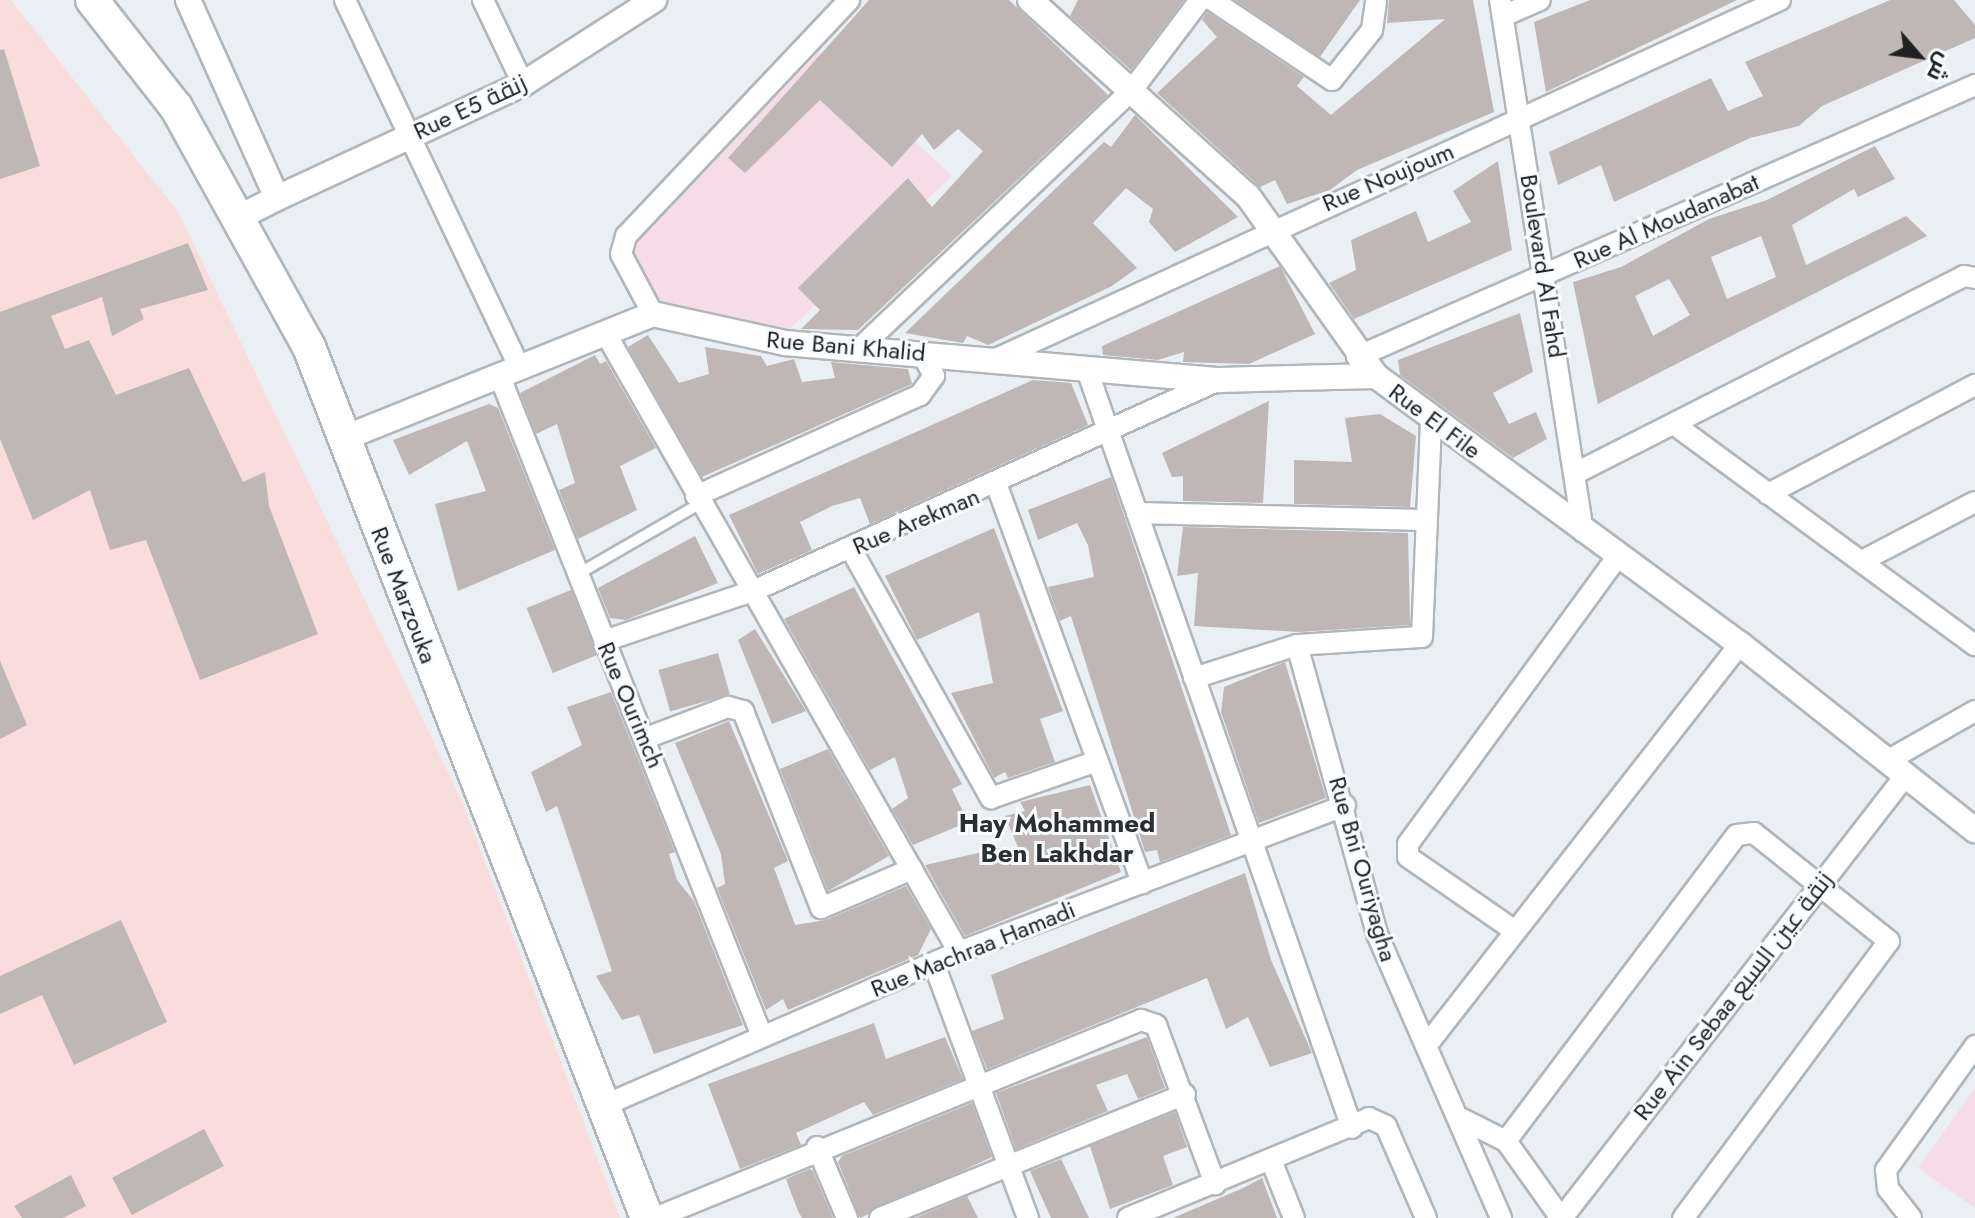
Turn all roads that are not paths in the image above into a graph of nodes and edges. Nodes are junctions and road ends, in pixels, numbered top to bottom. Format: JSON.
{"nodes":[{"id":1,"x":92,"y":0,"type":"edge"},
{"id":2,"x":188,"y":0,"type":"edge"},
{"id":3,"x":345,"y":0,"type":"edge"},
{"id":4,"x":483,"y":0,"type":"edge"},
{"id":5,"x":654,"y":0,"type":"edge"},
{"id":6,"x":849,"y":0,"type":"edge"},
{"id":7,"x":1200,"y":0,"type":"edge"},
{"id":8,"x":1212,"y":0,"type":"edge"},
{"id":9,"x":1376,"y":0,"type":"edge"},
{"id":10,"x":1540,"y":0,"type":"edge"},
{"id":11,"x":1780,"y":0,"type":"edge"},
{"id":12,"x":1041,"y":4,"type":"edge"},
{"id":13,"x":1501,"y":8,"type":"edge"},
{"id":14,"x":523,"y":84,"type":"junction"},
{"id":15,"x":1975,"y":85,"type":"edge"},
{"id":16,"x":1132,"y":90,"type":"junction"},
{"id":17,"x":1518,"y":120,"type":"junction"},
{"id":18,"x":409,"y":136,"type":"junction"},
{"id":19,"x":277,"y":198,"type":"junction"},
{"id":20,"x":242,"y":216,"type":"junction"},
{"id":21,"x":1272,"y":227,"type":"junction"},
{"id":22,"x":1545,"y":274,"type":"junction"},
{"id":23,"x":1975,"y":278,"type":"edge"},
{"id":24,"x":653,"y":314,"type":"junction"},
{"id":25,"x":606,"y":334,"type":"junction"},
{"id":26,"x":860,"y":348,"type":"junction"},
{"id":27,"x":922,"y":353,"type":"junction"},
{"id":28,"x":1357,"y":357,"type":"junction"},
{"id":29,"x":998,"y":358,"type":"junction"},
{"id":30,"x":1086,"y":367,"type":"junction"},
{"id":31,"x":510,"y":373,"type":"junction"},
{"id":32,"x":1376,"y":376,"type":"junction"},
{"id":33,"x":1219,"y":380,"type":"junction"},
{"id":34,"x":1975,"y":385,"type":"edge"},
{"id":35,"x":1431,"y":420,"type":"junction"},
{"id":36,"x":1675,"y":425,"type":"junction"},
{"id":37,"x":1109,"y":436,"type":"junction"},
{"id":38,"x":342,"y":439,"type":"junction"},
{"id":39,"x":1576,"y":473,"type":"junction"},
{"id":40,"x":997,"y":486,"type":"junction"},
{"id":41,"x":1768,"y":494,"type":"junction"},
{"id":42,"x":699,"y":500,"type":"junction"},
{"id":43,"x":1975,"y":502,"type":"edge"},
{"id":44,"x":1137,"y":513,"type":"junction"},
{"id":45,"x":1424,"y":520,"type":"junction"},
{"id":46,"x":1583,"y":532,"type":"junction"},
{"id":47,"x":851,"y":549,"type":"junction"},
{"id":48,"x":1617,"y":557,"type":"junction"},
{"id":49,"x":1862,"y":561,"type":"junction"},
{"id":50,"x":578,"y":574,"type":"junction"},
{"id":51,"x":753,"y":591,"type":"junction"},
{"id":52,"x":604,"y":641,"type":"junction"},
{"id":53,"x":1740,"y":644,"type":"junction"},
{"id":54,"x":1297,"y":645,"type":"junction"},
{"id":55,"x":1975,"y":645,"type":"edge"},
{"id":56,"x":1194,"y":678,"type":"junction"},
{"id":57,"x":1975,"y":711,"type":"edge"},
{"id":58,"x":646,"y":738,"type":"junction"},
{"id":59,"x":1097,"y":761,"type":"junction"},
{"id":60,"x":1897,"y":768,"type":"junction"},
{"id":61,"x":1345,"y":805,"type":"junction"},
{"id":62,"x":1975,"y":830,"type":"edge"},
{"id":63,"x":1252,"y":843,"type":"junction"},
{"id":64,"x":912,"y":869,"type":"junction"},
{"id":65,"x":1820,"y":882,"type":"junction"},
{"id":66,"x":1142,"y":883,"type":"junction"},
{"id":67,"x":1515,"y":931,"type":"junction"},
{"id":68,"x":959,"y":952,"type":"junction"},
{"id":69,"x":934,"y":964,"type":"junction"},
{"id":70,"x":761,"y":1034,"type":"junction"},
{"id":71,"x":1426,"y":1046,"type":"junction"},
{"id":72,"x":1975,"y":1046,"type":"edge"},
{"id":73,"x":979,"y":1083,"type":"junction"},
{"id":74,"x":1185,"y":1094,"type":"junction"},
{"id":75,"x":605,"y":1105,"type":"junction"},
{"id":76,"x":1462,"y":1119,"type":"junction"},
{"id":77,"x":1361,"y":1123,"type":"junction"},
{"id":78,"x":1506,"y":1141,"type":"junction"},
{"id":79,"x":817,"y":1147,"type":"junction"},
{"id":80,"x":1271,"y":1160,"type":"junction"},
{"id":81,"x":1009,"y":1165,"type":"junction"},
{"id":82,"x":1215,"y":1184,"type":"junction"},
{"id":83,"x":647,"y":1218,"type":"edge"},
{"id":84,"x":655,"y":1218,"type":"edge"},
{"id":85,"x":847,"y":1218,"type":"edge"},
{"id":86,"x":880,"y":1218,"type":"edge"},
{"id":87,"x":1028,"y":1218,"type":"edge"},
{"id":88,"x":1128,"y":1218,"type":"edge"},
{"id":89,"x":1294,"y":1218,"type":"edge"},
{"id":90,"x":1426,"y":1218,"type":"edge"},
{"id":91,"x":1501,"y":1218,"type":"edge"},
{"id":92,"x":1562,"y":1218,"type":"edge"},
{"id":93,"x":1683,"y":1218,"type":"edge"},
{"id":94,"x":1911,"y":1218,"type":"edge"}],
"edges":[{"from":1,"to":20,"type":"main road","name":"Rue Marzouka"},
{"from":2,"to":19,"type":"street"},
{"from":3,"to":18,"type":"street","name":"Rue Ourimch"},
{"from":4,"to":14,"type":"street"},
{"from":5,"to":14,"type":"street","name":"Rue E5 زنقة"},
{"from":6,"to":24,"type":"street"},
{"from":7,"to":16,"type":"street"},
{"from":8,"to":9,"type":"street"},
{"from":10,"to":13,"type":"street"},
{"from":11,"to":17,"type":"street","name":"Rue Noujoum"},
{"from":12,"to":16,"type":"street","name":"Rue El File"},
{"from":13,"to":17,"type":"street","name":"Boulevard Al Fahd"},
{"from":14,"to":18,"type":"street","name":"Rue E5 زنقة"},
{"from":15,"to":22,"type":"street","name":"Rue Al Moudanabat"},
{"from":16,"to":21,"type":"street","name":"Rue El File"},
{"from":16,"to":26,"type":"street"},
{"from":17,"to":21,"type":"street","name":"Rue Noujoum"},
{"from":17,"to":22,"type":"street","name":"Boulevard Al Fahd"},
{"from":18,"to":19,"type":"street","name":"Rue E5 زنقة"},
{"from":18,"to":31,"type":"street","name":"Rue Ourimch"},
{"from":19,"to":20,"type":"street"},
{"from":20,"to":38,"type":"main road","name":"Rue Marzouka"},
{"from":21,"to":28,"type":"street","name":"Rue El File"},
{"from":21,"to":29,"type":"street","name":"Rue Noujoum"},
{"from":22,"to":28,"type":"street","name":"Rue Al Moudanabat"},
{"from":22,"to":39,"type":"street","name":"Boulevard Al Fahd"},
{"from":23,"to":36,"type":"street"},
{"from":24,"to":25,"type":"street"},
{"from":24,"to":26,"type":"street","name":"Rue Bani Khalid"},
{"from":25,"to":31,"type":"street"},
{"from":25,"to":42,"type":"street"},
{"from":26,"to":27,"type":"street","name":"Rue Bani Khalid"},
{"from":27,"to":29,"type":"street","name":"Rue Bani Khalid"},
{"from":27,"to":42,"type":"street"},
{"from":28,"to":32,"type":"street","name":"Rue El File"},
{"from":29,"to":30,"type":"street","name":"Rue Bani Khalid"},
{"from":30,"to":33,"type":"street","name":"Rue Bani Khalid"},
{"from":30,"to":37,"type":"street"},
{"from":31,"to":38,"type":"street"},
{"from":31,"to":50,"type":"street","name":"Rue Ourimch"},
{"from":32,"to":33,"type":"street","name":"Rue Bani Khalid"},
{"from":32,"to":35,"type":"street","name":"Rue El File"},
{"from":33,"to":37,"type":"street","name":"Rue Arekman"},
{"from":34,"to":41,"type":"street"},
{"from":35,"to":45,"type":"street"},
{"from":35,"to":46,"type":"street","name":"Rue El File"},
{"from":36,"to":39,"type":"street"},
{"from":36,"to":41,"type":"street"},
{"from":37,"to":40,"type":"street","name":"Rue Arekman"},
{"from":37,"to":44,"type":"street"},
{"from":38,"to":75,"type":"main road","name":"Rue Marzouka"},
{"from":39,"to":46,"type":"street","name":"Boulevard Al Fahd"},
{"from":40,"to":47,"type":"street","name":"Rue Arekman"},
{"from":40,"to":59,"type":"street"},
{"from":41,"to":49,"type":"street"},
{"from":42,"to":50,"type":"lane"},
{"from":42,"to":51,"type":"street"},
{"from":43,"to":49,"type":"street"},
{"from":44,"to":45,"type":"street"},
{"from":44,"to":56,"type":"street"},
{"from":45,"to":54,"type":"street"},
{"from":46,"to":48,"type":"street","name":"Rue El File"},
{"from":47,"to":51,"type":"street","name":"Rue Arekman"},
{"from":47,"to":59,"type":"street"},
{"from":48,"to":53,"type":"street","name":"Rue El File"},
{"from":48,"to":67,"type":"street"},
{"from":49,"to":55,"type":"street"},
{"from":50,"to":52,"type":"street","name":"Rue Ourimch"},
{"from":51,"to":52,"type":"street","name":"Rue Arekman"},
{"from":51,"to":64,"type":"street"},
{"from":52,"to":58,"type":"street","name":"Rue Ourimch"},
{"from":53,"to":60,"type":"street","name":"Rue El File"},
{"from":53,"to":67,"type":"street"},
{"from":54,"to":56,"type":"street"},
{"from":54,"to":61,"type":"street","name":"Rue Bni Ouriyagha"},
{"from":56,"to":63,"type":"street"},
{"from":57,"to":60,"type":"street","name":"Rue Ain Sebaa زنقة عين السبع"},
{"from":58,"to":64,"type":"street"},
{"from":58,"to":70,"type":"street","name":"Rue Ourimch"},
{"from":59,"to":66,"type":"street"},
{"from":60,"to":62,"type":"street","name":"Rue El File"},
{"from":60,"to":65,"type":"street","name":"Rue Ain Sebaa زنقة عين السبع"},
{"from":61,"to":63,"type":"street","name":"Rue Machraa Hamadi"},
{"from":61,"to":71,"type":"street","name":"Rue Bni Ouriyagha"},
{"from":63,"to":66,"type":"street","name":"Rue Machraa Hamadi"},
{"from":63,"to":77,"type":"street"},
{"from":64,"to":68,"type":"street"},
{"from":65,"to":78,"type":"street"},
{"from":65,"to":92,"type":"street","name":"Rue Ain Sebaa زنقة عين السبع"},
{"from":65,"to":93,"type":"street"},
{"from":66,"to":68,"type":"street","name":"Rue Machraa Hamadi"},
{"from":67,"to":71,"type":"street"},
{"from":68,"to":69,"type":"street","name":"Rue Machraa Hamadi"},
{"from":69,"to":70,"type":"street","name":"Rue Machraa Hamadi"},
{"from":69,"to":73,"type":"street"},
{"from":70,"to":75,"type":"street","name":"Rue Machraa Hamadi"},
{"from":71,"to":76,"type":"street","name":"Rue Bni Ouriyagha"},
{"from":72,"to":94,"type":"street"},
{"from":73,"to":74,"type":"street"},
{"from":73,"to":79,"type":"street"},
{"from":73,"to":81,"type":"street"},
{"from":74,"to":81,"type":"street"},
{"from":74,"to":82,"type":"street"},
{"from":75,"to":83,"type":"main road","name":"Rue Marzouka"},
{"from":76,"to":78,"type":"street"},
{"from":76,"to":91,"type":"street","name":"Rue Bni Ouriyagha"},
{"from":77,"to":80,"type":"street"},
{"from":77,"to":90,"type":"street"},
{"from":78,"to":92,"type":"street"},
{"from":79,"to":84,"type":"street"},
{"from":79,"to":85,"type":"street"},
{"from":80,"to":82,"type":"street"},
{"from":80,"to":89,"type":"street"},
{"from":81,"to":86,"type":"street"},
{"from":81,"to":87,"type":"street"},
{"from":82,"to":88,"type":"street"}]}
